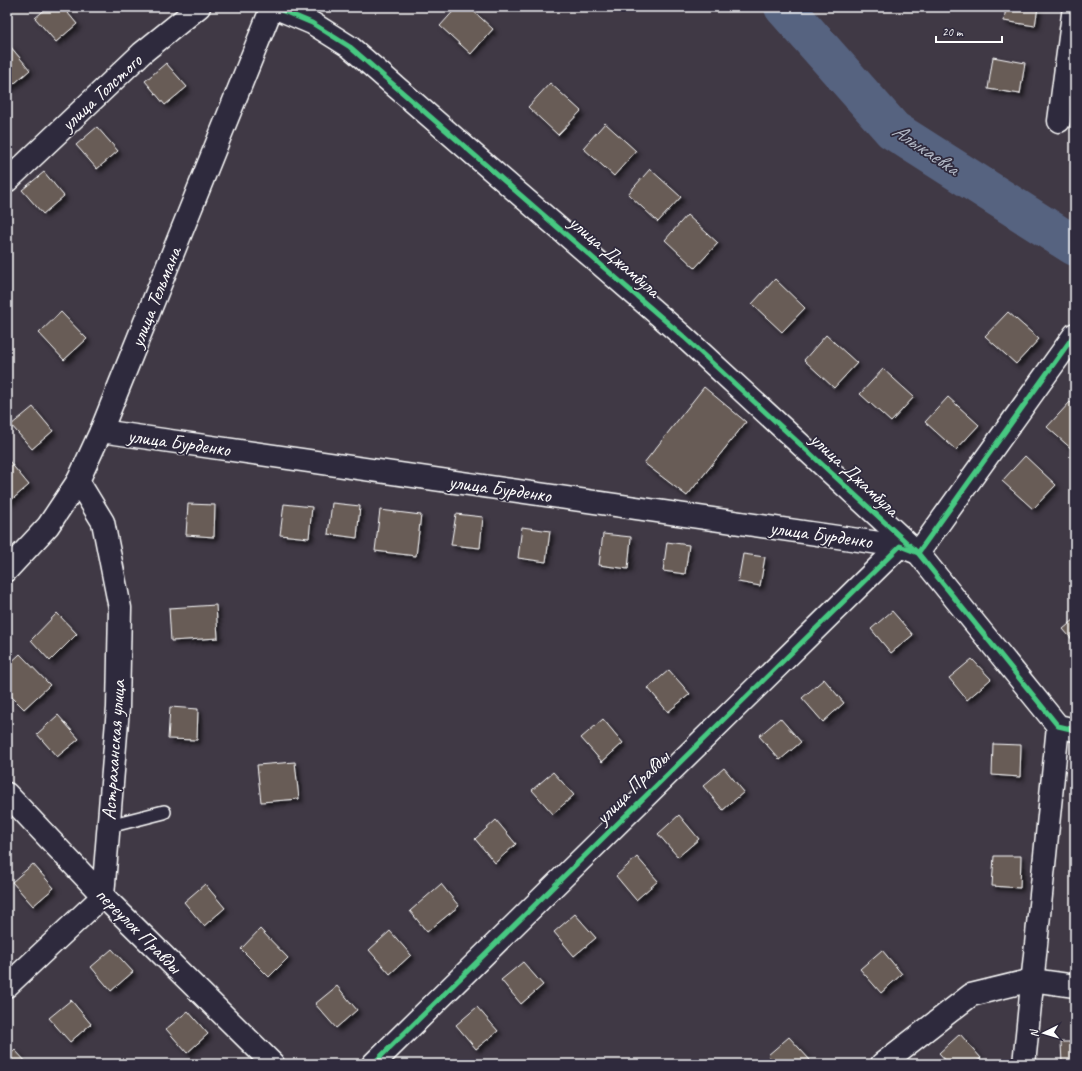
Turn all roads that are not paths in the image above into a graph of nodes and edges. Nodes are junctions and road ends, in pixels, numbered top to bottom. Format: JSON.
{"nodes":[{"id":1,"x":200,"y":7,"type":"edge"},
{"id":2,"x":273,"y":7,"type":"edge"},
{"id":3,"x":1074,"y":7,"type":"edge"},
{"id":4,"x":1059,"y":120,"type":"dead end"},
{"id":5,"x":7,"y":181,"type":"edge"},
{"id":6,"x":1075,"y":334,"type":"edge"},
{"id":7,"x":101,"y":431,"type":"junction"},
{"id":8,"x":78,"y":481,"type":"junction"},
{"id":9,"x":909,"y":549,"type":"junction"},
{"id":10,"x":7,"y":570,"type":"edge"},
{"id":11,"x":1067,"y":728,"type":"edge"},
{"id":12,"x":7,"y":794,"type":"edge"},
{"id":13,"x":164,"y":812,"type":"dead end"},
{"id":14,"x":109,"y":826,"type":"junction"},
{"id":15,"x":103,"y":896,"type":"junction"},
{"id":16,"x":1032,"y":980,"type":"junction"},
{"id":17,"x":7,"y":986,"type":"edge"},
{"id":18,"x":1075,"y":986,"type":"edge"},
{"id":19,"x":273,"y":1064,"type":"edge"},
{"id":20,"x":373,"y":1064,"type":"edge"},
{"id":21,"x":882,"y":1064,"type":"edge"},
{"id":22,"x":1024,"y":1064,"type":"edge"}],
"edges":[{"from":1,"to":5,"type":"street","name":"улица Толстого"},
{"from":2,"to":7,"type":"street","name":"улица Тельмана"},
{"from":2,"to":9,"type":"street","name":"улица Джамбула"},
{"from":3,"to":4,"type":"street"},
{"from":6,"to":9,"type":"street"},
{"from":7,"to":8,"type":"street","name":"улица Тельмана"},
{"from":7,"to":9,"type":"street","name":"улица Бурденко"},
{"from":8,"to":10,"type":"street","name":"улица Тельмана"},
{"from":8,"to":14,"type":"street","name":"Астраханская улица"},
{"from":9,"to":11,"type":"street","name":"улица Джамбула"},
{"from":9,"to":20,"type":"street","name":"улица Правды"},
{"from":11,"to":16,"type":"street"},
{"from":12,"to":15,"type":"street","name":"переулок Правды"},
{"from":13,"to":14,"type":"lane"},
{"from":14,"to":15,"type":"street","name":"Астраханская улица"},
{"from":15,"to":17,"type":"street"},
{"from":15,"to":19,"type":"street","name":"переулок Правды"},
{"from":16,"to":18,"type":"street"},
{"from":16,"to":21,"type":"street"},
{"from":16,"to":22,"type":"street"}]}
